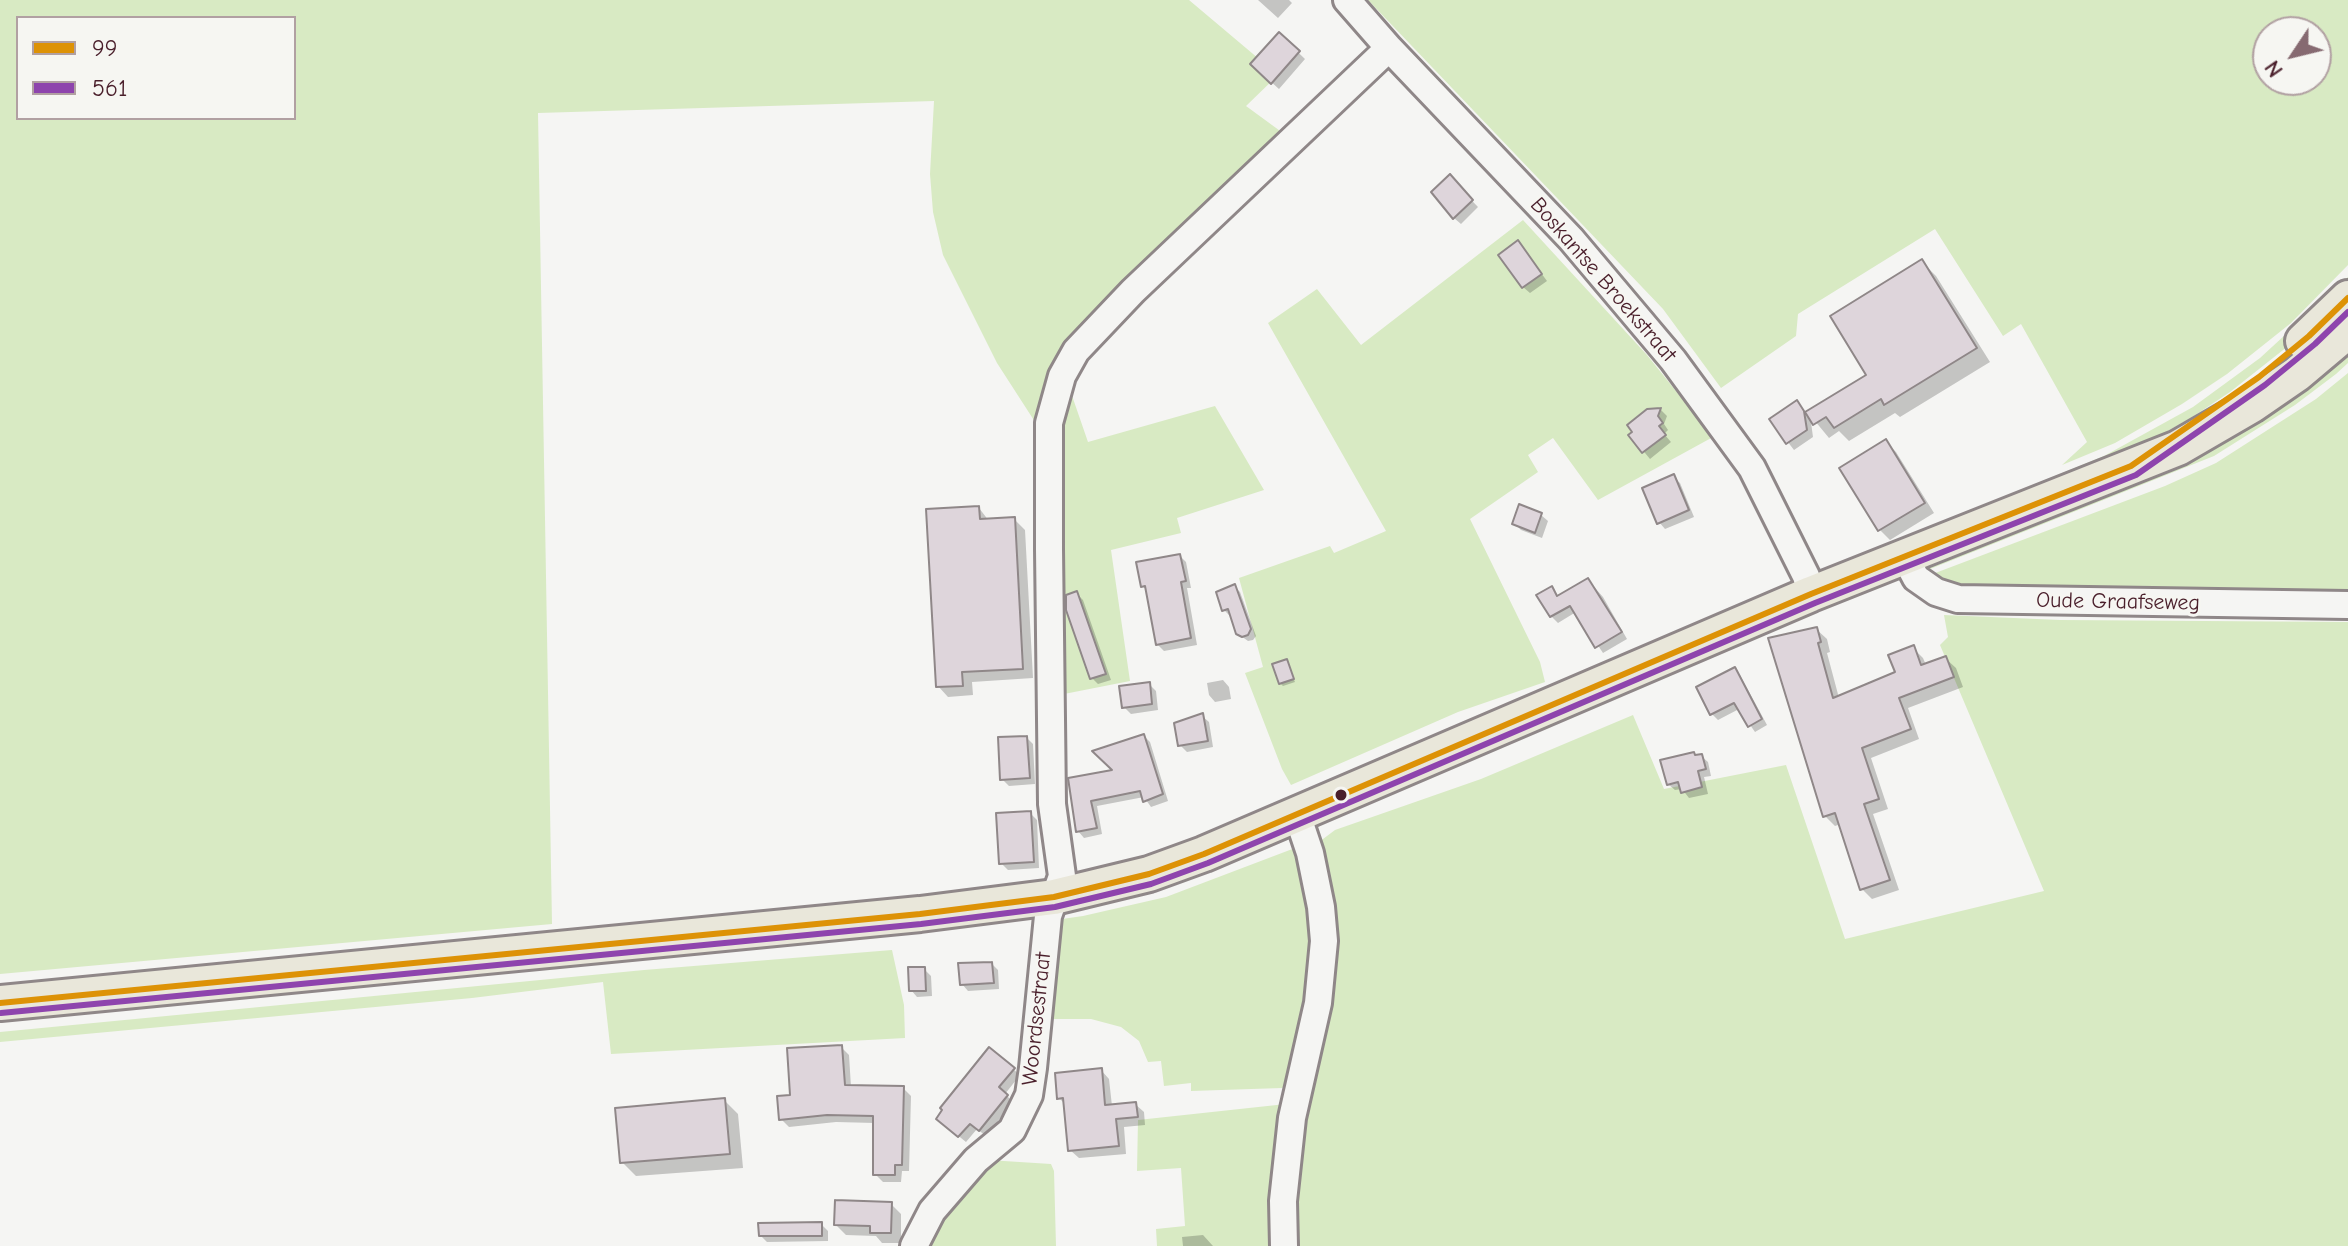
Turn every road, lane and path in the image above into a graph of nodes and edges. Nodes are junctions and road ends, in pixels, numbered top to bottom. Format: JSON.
{"nodes":[{"id":1,"x":1347,"y":0,"type":"edge"},
{"id":2,"x":1389,"y":48,"type":"junction"},
{"id":3,"x":2348,"y":298,"type":"edge"},
{"id":4,"x":2348,"y":331,"type":"edge"},
{"id":5,"x":2131,"y":466,"type":"junction"},
{"id":6,"x":1905,"y":557,"type":"junction"},
{"id":7,"x":1811,"y":594,"type":"junction"},
{"id":8,"x":2348,"y":605,"type":"edge"},
{"id":9,"x":1297,"y":814,"type":"junction"},
{"id":10,"x":1054,"y":897,"type":"junction"},
{"id":11,"x":0,"y":1003,"type":"edge"},
{"id":12,"x":914,"y":1246,"type":"edge"},
{"id":13,"x":1284,"y":1246,"type":"edge"}],
"edges":[{"from":1,"to":2,"type":"street","name":"Boskantse Broekstraat"},
{"from":2,"to":7,"type":"street","name":"Boskantse Broekstraat"},
{"from":2,"to":10,"type":"street","name":"Woordsestraat"},
{"from":3,"to":5,"type":"main road"},
{"from":4,"to":5,"type":"main road"},
{"from":5,"to":6,"type":"main road"},
{"from":6,"to":7,"type":"main road"},
{"from":6,"to":8,"type":"street","name":"Oude Graafseweg"},
{"from":7,"to":9,"type":"main road"},
{"from":9,"to":10,"type":"main road"},
{"from":9,"to":13,"type":"street"},
{"from":10,"to":11,"type":"main road"},
{"from":10,"to":12,"type":"street","name":"Woordsestraat"}]}
